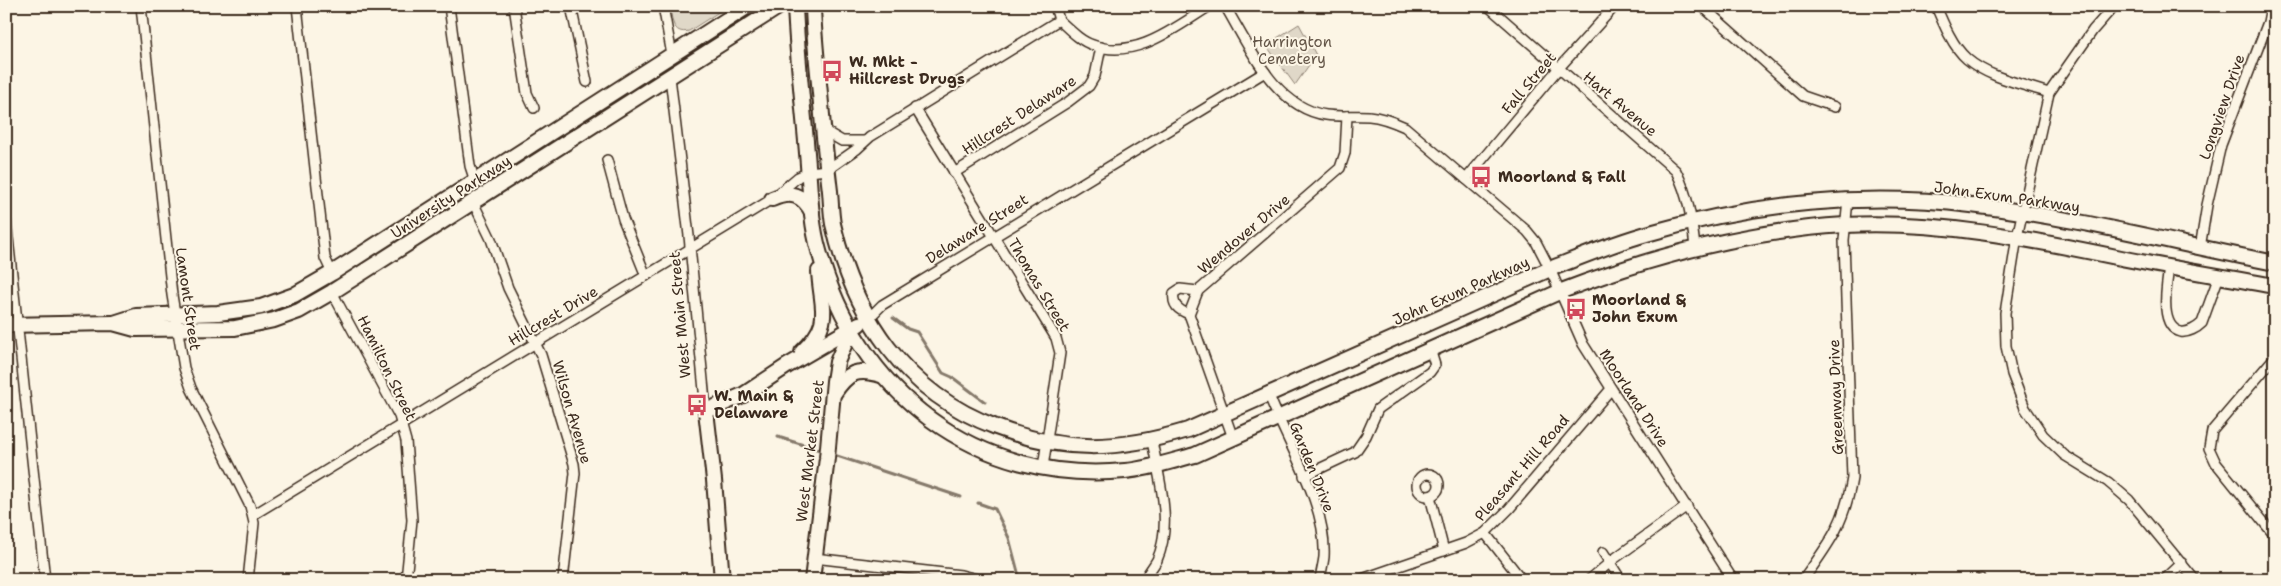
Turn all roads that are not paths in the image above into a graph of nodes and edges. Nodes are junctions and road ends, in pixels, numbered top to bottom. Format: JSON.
{"nodes":[{"id":1,"x":141,"y":6,"type":"edge"},
{"id":2,"x":297,"y":6,"type":"edge"},
{"id":3,"x":449,"y":6,"type":"edge"},
{"id":4,"x":514,"y":6,"type":"edge"},
{"id":5,"x":571,"y":6,"type":"edge"},
{"id":6,"x":662,"y":6,"type":"edge"},
{"id":7,"x":748,"y":6,"type":"edge"},
{"id":8,"x":780,"y":6,"type":"edge"},
{"id":9,"x":795,"y":6,"type":"edge"},
{"id":10,"x":812,"y":6,"type":"edge"},
{"id":11,"x":1055,"y":6,"type":"edge"},
{"id":12,"x":1210,"y":6,"type":"edge"},
{"id":13,"x":1225,"y":6,"type":"edge"},
{"id":14,"x":1488,"y":6,"type":"edge"},
{"id":15,"x":1615,"y":6,"type":"edge"},
{"id":16,"x":1702,"y":6,"type":"edge"},
{"id":17,"x":1936,"y":6,"type":"edge"},
{"id":18,"x":2114,"y":6,"type":"edge"},
{"id":19,"x":2271,"y":6,"type":"edge"},
{"id":20,"x":1059,"y":20,"type":"junction"},
{"id":21,"x":1101,"y":47,"type":"junction"},
{"id":22,"x":672,"y":55,"type":"junction"},
{"id":23,"x":1558,"y":69,"type":"junction"},
{"id":24,"x":1265,"y":72,"type":"junction"},
{"id":25,"x":670,"y":77,"type":"junction"},
{"id":26,"x":587,"y":82,"type":"dead end"},
{"id":27,"x":2049,"y":93,"type":"junction"},
{"id":28,"x":534,"y":108,"type":"dead end"},
{"id":29,"x":915,"y":108,"type":"junction"},
{"id":30,"x":1835,"y":108,"type":"dead end"},
{"id":31,"x":1346,"y":116,"type":"junction"},
{"id":32,"x":823,"y":130,"type":"junction"},
{"id":33,"x":864,"y":141,"type":"junction"},
{"id":34,"x":607,"y":160,"type":"dead end"},
{"id":35,"x":827,"y":170,"type":"junction"},
{"id":36,"x":809,"y":172,"type":"junction"},
{"id":37,"x":954,"y":173,"type":"junction"},
{"id":38,"x":1466,"y":179,"type":"junction"},
{"id":39,"x":475,"y":181,"type":"junction"},
{"id":40,"x":772,"y":199,"type":"junction"},
{"id":41,"x":1848,"y":200,"type":"junction"},
{"id":42,"x":473,"y":202,"type":"junction"},
{"id":43,"x":812,"y":212,"type":"junction"},
{"id":44,"x":2023,"y":212,"type":"junction"},
{"id":45,"x":6,"y":219,"type":"edge"},
{"id":46,"x":1692,"y":222,"type":"junction"},
{"id":47,"x":1846,"y":225,"type":"junction"},
{"id":48,"x":994,"y":237,"type":"junction"},
{"id":49,"x":2017,"y":237,"type":"junction"},
{"id":50,"x":1695,"y":247,"type":"junction"},
{"id":51,"x":690,"y":248,"type":"junction"},
{"id":52,"x":2200,"y":248,"type":"junction"},
{"id":53,"x":819,"y":250,"type":"junction"},
{"id":54,"x":2275,"y":263,"type":"edge"},
{"id":55,"x":2169,"y":267,"type":"junction"},
{"id":56,"x":1550,"y":269,"type":"junction"},
{"id":57,"x":332,"y":273,"type":"junction"},
{"id":58,"x":646,"y":276,"type":"junction"},
{"id":59,"x":2219,"y":276,"type":"junction"},
{"id":60,"x":2275,"y":286,"type":"edge"},
{"id":61,"x":1198,"y":291,"type":"junction"},
{"id":62,"x":332,"y":292,"type":"junction"},
{"id":63,"x":1560,"y":292,"type":"junction"},
{"id":64,"x":175,"y":314,"type":"junction"},
{"id":65,"x":1189,"y":314,"type":"junction"},
{"id":66,"x":868,"y":319,"type":"junction"},
{"id":67,"x":113,"y":323,"type":"junction"},
{"id":68,"x":12,"y":325,"type":"edge"},
{"id":69,"x":178,"y":329,"type":"junction"},
{"id":70,"x":852,"y":329,"type":"junction"},
{"id":71,"x":535,"y":343,"type":"junction"},
{"id":72,"x":817,"y":349,"type":"junction"},
{"id":73,"x":1430,"y":350,"type":"junction"},
{"id":74,"x":2275,"y":357,"type":"edge"},
{"id":75,"x":837,"y":362,"type":"junction"},
{"id":76,"x":787,"y":366,"type":"junction"},
{"id":77,"x":881,"y":375,"type":"junction"},
{"id":78,"x":1611,"y":389,"type":"junction"},
{"id":79,"x":833,"y":393,"type":"junction"},
{"id":80,"x":1269,"y":395,"type":"junction"},
{"id":81,"x":706,"y":411,"type":"junction"},
{"id":82,"x":1223,"y":414,"type":"junction"},
{"id":83,"x":1278,"y":418,"type":"junction"},
{"id":84,"x":402,"y":426,"type":"junction"},
{"id":85,"x":1233,"y":438,"type":"junction"},
{"id":86,"x":1152,"y":441,"type":"junction"},
{"id":87,"x":1048,"y":443,"type":"junction"},
{"id":88,"x":1157,"y":466,"type":"junction"},
{"id":89,"x":1043,"y":467,"type":"junction"},
{"id":90,"x":1304,"y":476,"type":"junction"},
{"id":91,"x":1430,"y":496,"type":"dead end"},
{"id":92,"x":1687,"y":506,"type":"junction"},
{"id":93,"x":253,"y":516,"type":"junction"},
{"id":94,"x":1485,"y":533,"type":"junction"},
{"id":95,"x":2275,"y":536,"type":"edge"},
{"id":96,"x":1444,"y":551,"type":"junction"},
{"id":97,"x":1603,"y":552,"type":"dead end"},
{"id":98,"x":814,"y":558,"type":"junction"},
{"id":99,"x":1610,"y":563,"type":"junction"},
{"id":100,"x":2182,"y":563,"type":"junction"},
{"id":101,"x":961,"y":577,"type":"edge"},
{"id":102,"x":45,"y":580,"type":"edge"},
{"id":103,"x":248,"y":580,"type":"edge"},
{"id":104,"x":406,"y":580,"type":"edge"},
{"id":105,"x":563,"y":580,"type":"edge"},
{"id":106,"x":722,"y":580,"type":"edge"},
{"id":107,"x":812,"y":580,"type":"edge"},
{"id":108,"x":981,"y":580,"type":"edge"},
{"id":109,"x":1144,"y":580,"type":"edge"},
{"id":110,"x":1320,"y":580,"type":"edge"},
{"id":111,"x":1359,"y":580,"type":"edge"},
{"id":112,"x":1522,"y":580,"type":"edge"},
{"id":113,"x":1589,"y":580,"type":"edge"},
{"id":114,"x":1621,"y":580,"type":"edge"},
{"id":115,"x":1733,"y":580,"type":"edge"},
{"id":116,"x":1802,"y":580,"type":"edge"},
{"id":117,"x":2164,"y":580,"type":"edge"},
{"id":118,"x":2195,"y":580,"type":"edge"}],
"edges":[{"from":1,"to":64,"type":"street","name":"Lamont Street"},
{"from":2,"to":57,"type":"street"},
{"from":3,"to":39,"type":"street"},
{"from":4,"to":28,"type":"street"},
{"from":5,"to":26,"type":"street"},
{"from":6,"to":22,"type":"street"},
{"from":7,"to":22,"type":"main road","name":"University Parkway"},
{"from":8,"to":25,"type":"main road","name":"University Parkway"},
{"from":9,"to":36,"type":"main road"},
{"from":10,"to":32,"type":"main road"},
{"from":11,"to":20,"type":"street"},
{"from":12,"to":21,"type":"street"},
{"from":13,"to":24,"type":"street","name":"Moorland Drive"},
{"from":14,"to":23,"type":"street","name":"Hart Avenue"},
{"from":15,"to":23,"type":"street","name":"Fall Street"},
{"from":16,"to":30,"type":"street"},
{"from":17,"to":27,"type":"street"},
{"from":18,"to":27,"type":"street"},
{"from":19,"to":52,"type":"street","name":"Longview Drive"},
{"from":20,"to":21,"type":"street"},
{"from":20,"to":29,"type":"street","name":"Hillcrest Drive"},
{"from":21,"to":37,"type":"street","name":"Hillcrest Delaware"},
{"from":22,"to":39,"type":"main road","name":"University Parkway"},
{"from":23,"to":38,"type":"street","name":"Fall Street"},
{"from":23,"to":46,"type":"street","name":"Hart Avenue"},
{"from":24,"to":31,"type":"street","name":"Moorland Drive"},
{"from":24,"to":48,"type":"street","name":"Delaware Street"},
{"from":25,"to":42,"type":"main road","name":"University Parkway"},
{"from":25,"to":51,"type":"street","name":"West Main Street"},
{"from":27,"to":44,"type":"street"},
{"from":29,"to":33,"type":"street","name":"Hillcrest Drive"},
{"from":29,"to":37,"type":"street","name":"Thomas Street"},
{"from":31,"to":38,"type":"street","name":"Moorland Drive"},
{"from":31,"to":61,"type":"street","name":"Wendover Drive"},
{"from":32,"to":33,"type":"street"},
{"from":32,"to":35,"type":"main road"},
{"from":33,"to":35,"type":"street","name":"Hillcrest Drive"},
{"from":34,"to":58,"type":"street"},
{"from":35,"to":36,"type":"street","name":"Hillcrest Drive"},
{"from":35,"to":66,"type":"main road","name":"John Exum Parkway"},
{"from":36,"to":40,"type":"street","name":"Hillcrest Drive"},
{"from":36,"to":43,"type":"main road"},
{"from":37,"to":48,"type":"street","name":"Thomas Street"},
{"from":38,"to":56,"type":"street","name":"Moorland Drive"},
{"from":39,"to":57,"type":"main road","name":"University Parkway"},
{"from":40,"to":43,"type":"main road"},
{"from":40,"to":51,"type":"street","name":"Hillcrest Drive"},
{"from":41,"to":44,"type":"main road","name":"John Exum Parkway"},
{"from":41,"to":46,"type":"main road","name":"John Exum Parkway"},
{"from":41,"to":47,"type":"street","name":"Greenway Drive"},
{"from":42,"to":62,"type":"main road","name":"University Parkway"},
{"from":42,"to":71,"type":"street","name":"Wilson Avenue"},
{"from":43,"to":53,"type":"main road"},
{"from":44,"to":49,"type":"street"},
{"from":44,"to":52,"type":"main road","name":"John Exum Parkway"},
{"from":45,"to":68,"type":"street"},
{"from":46,"to":50,"type":"street","name":"Hart Avenue"},
{"from":46,"to":56,"type":"main road","name":"John Exum Parkway"},
{"from":47,"to":49,"type":"main road"},
{"from":47,"to":50,"type":"main road"},
{"from":47,"to":116,"type":"street","name":"Greenway Drive"},
{"from":48,"to":66,"type":"street","name":"Delaware Street"},
{"from":48,"to":87,"type":"street","name":"Thomas Street"},
{"from":49,"to":55,"type":"main road"},
{"from":49,"to":100,"type":"street"},
{"from":50,"to":63,"type":"main road"},
{"from":51,"to":58,"type":"street","name":"Hillcrest Drive"},
{"from":51,"to":81,"type":"street","name":"West Main Street"},
{"from":52,"to":54,"type":"main road","name":"John Exum Parkway"},
{"from":53,"to":70,"type":"main road"},
{"from":53,"to":76,"type":"main road"},
{"from":55,"to":59,"type":"main road"},
{"from":55,"to":59,"type":"street"},
{"from":56,"to":63,"type":"street","name":"Moorland Drive"},
{"from":56,"to":80,"type":"main road","name":"John Exum Parkway"},
{"from":57,"to":64,"type":"main road","name":"University Parkway"},
{"from":58,"to":71,"type":"street","name":"Hillcrest Drive"},
{"from":59,"to":60,"type":"main road"},
{"from":61,"to":65,"type":"street","name":"Wendover Drive"},
{"from":61,"to":65,"type":"street"},
{"from":62,"to":69,"type":"main road","name":"University Parkway"},
{"from":62,"to":84,"type":"street","name":"Hamilton Street"},
{"from":63,"to":73,"type":"main road"},
{"from":63,"to":78,"type":"street","name":"Moorland Drive"},
{"from":64,"to":67,"type":"main road","name":"University Parkway"},
{"from":64,"to":69,"type":"street","name":"Lamont Street"},
{"from":65,"to":82,"type":"street"},
{"from":66,"to":70,"type":"main road","name":"Delaware Street"},
{"from":66,"to":87,"type":"main road","name":"John Exum Parkway"},
{"from":67,"to":68,"type":"main road","name":"University Parkway"},
{"from":67,"to":69,"type":"main road","name":"University Parkway"},
{"from":68,"to":102,"type":"street"},
{"from":69,"to":93,"type":"street","name":"Lamont Street"},
{"from":70,"to":72,"type":"main road","name":"Delaware Street"},
{"from":70,"to":75,"type":"main road","name":"West Market Street"},
{"from":70,"to":77,"type":"main road"},
{"from":71,"to":84,"type":"street","name":"Hillcrest Drive"},
{"from":71,"to":105,"type":"street","name":"Wilson Avenue"},
{"from":72,"to":75,"type":"main road"},
{"from":72,"to":76,"type":"main road","name":"Delaware Street"},
{"from":73,"to":83,"type":"main road"},
{"from":73,"to":90,"type":"street"},
{"from":74,"to":95,"type":"street"},
{"from":75,"to":79,"type":"main road","name":"West Market Street"},
{"from":76,"to":81,"type":"main road","name":"Delaware Street"},
{"from":77,"to":79,"type":"main road"},
{"from":77,"to":89,"type":"main road"},
{"from":78,"to":92,"type":"street","name":"Moorland Drive"},
{"from":78,"to":94,"type":"street","name":"Pleasant Hill Road"},
{"from":79,"to":98,"type":"main road","name":"West Market Street"},
{"from":80,"to":82,"type":"main road","name":"John Exum Parkway"},
{"from":80,"to":83,"type":"street","name":"Garden Drive"},
{"from":81,"to":106,"type":"main road","name":"West Main Street"},
{"from":82,"to":85,"type":"street"},
{"from":82,"to":86,"type":"main road","name":"John Exum Parkway"},
{"from":83,"to":85,"type":"main road"},
{"from":83,"to":90,"type":"street","name":"Garden Drive"},
{"from":84,"to":93,"type":"street","name":"Hillcrest Drive"},
{"from":84,"to":104,"type":"street","name":"Hamilton Street"},
{"from":85,"to":88,"type":"main road"},
{"from":86,"to":87,"type":"main road","name":"John Exum Parkway"},
{"from":86,"to":88,"type":"street"},
{"from":87,"to":89,"type":"street","name":"Thomas Street"},
{"from":88,"to":89,"type":"main road"},
{"from":88,"to":109,"type":"street"},
{"from":90,"to":110,"type":"street","name":"Garden Drive"},
{"from":91,"to":96,"type":"street"},
{"from":92,"to":99,"type":"street"},
{"from":92,"to":115,"type":"street","name":"Moorland Drive"},
{"from":93,"to":103,"type":"street","name":"Lamont Street"},
{"from":94,"to":96,"type":"street","name":"Pleasant Hill Road"},
{"from":94,"to":112,"type":"street"},
{"from":96,"to":111,"type":"street","name":"Pleasant Hill Road"},
{"from":97,"to":99,"type":"street"},
{"from":98,"to":101,"type":"street"},
{"from":98,"to":107,"type":"main road","name":"West Market Street"},
{"from":99,"to":113,"type":"street"},
{"from":99,"to":114,"type":"street"},
{"from":100,"to":117,"type":"street"},
{"from":100,"to":118,"type":"street"},
{"from":101,"to":108,"type":"street"}]}
